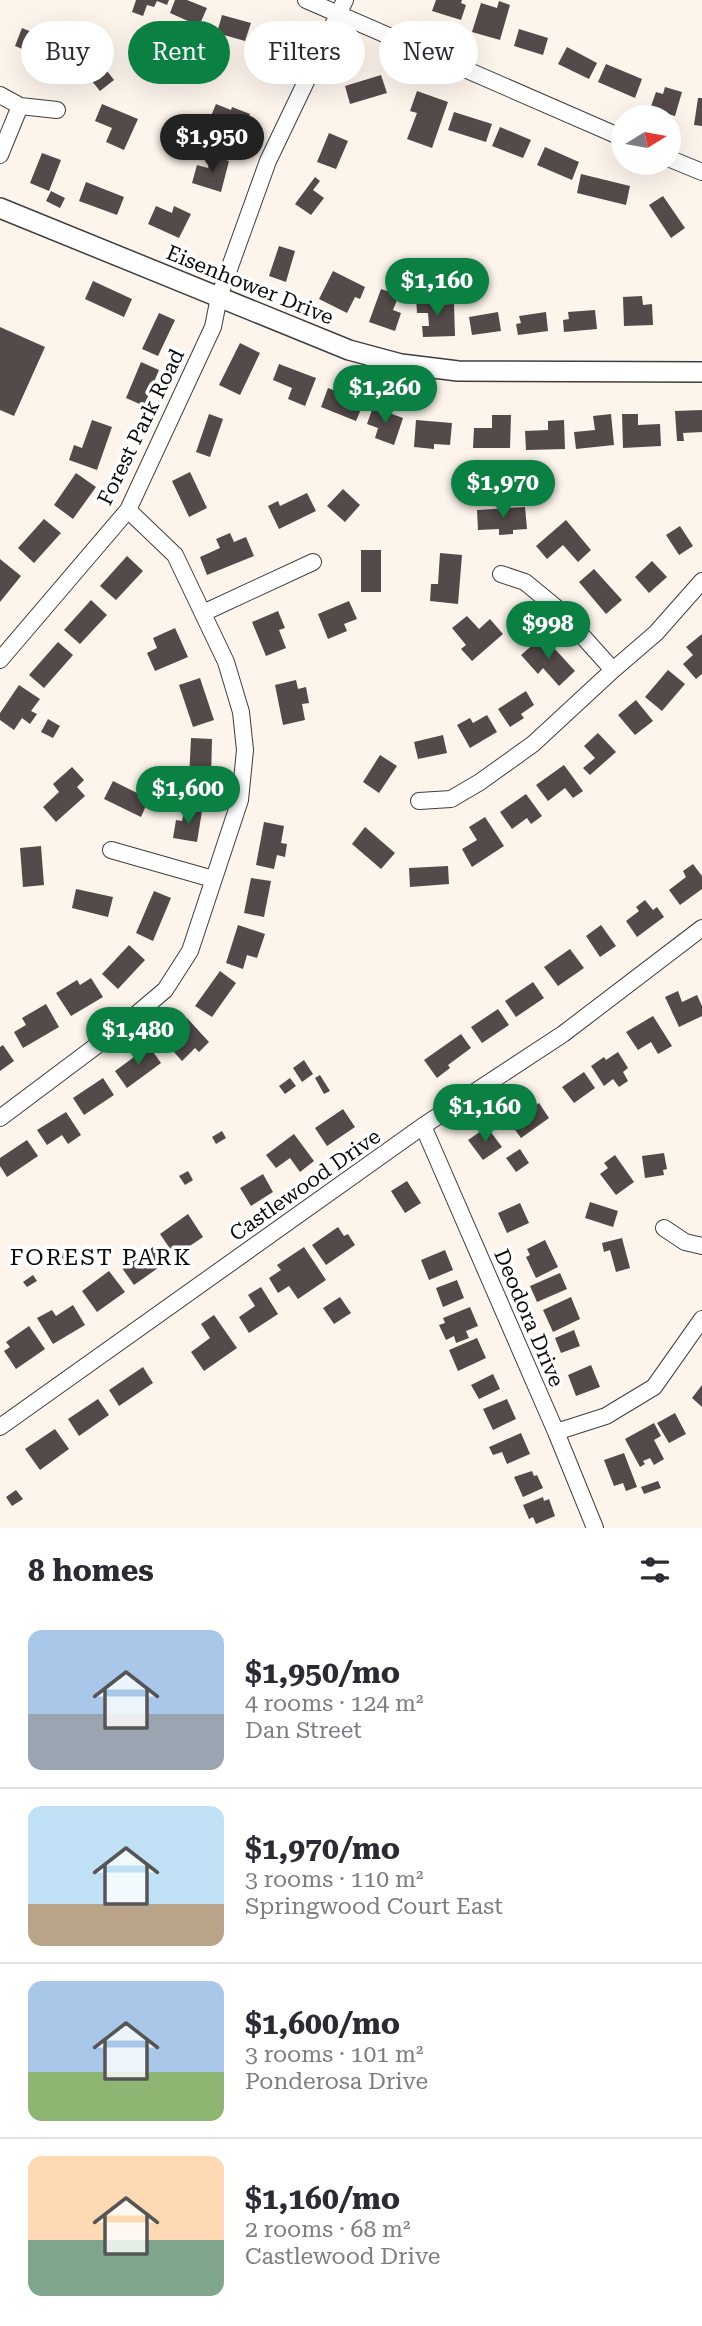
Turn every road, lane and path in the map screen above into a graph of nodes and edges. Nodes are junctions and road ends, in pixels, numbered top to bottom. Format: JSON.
{"nodes":[{"id":1,"x":306,"y":0,"type":"edge"},
{"id":2,"x":342,"y":7,"type":"edge"},
{"id":3,"x":0,"y":95,"type":"edge"},
{"id":4,"x":20,"y":106,"type":"junction"},
{"id":5,"x":57,"y":110,"type":"dead end"},
{"id":6,"x":611,"y":132,"type":"edge"},
{"id":7,"x":0,"y":155,"type":"edge"},
{"id":8,"x":681,"y":163,"type":"edge"},
{"id":9,"x":702,"y":172,"type":"edge"},
{"id":10,"x":0,"y":208,"type":"edge"},
{"id":11,"x":219,"y":297,"type":"junction"},
{"id":12,"x":702,"y":372,"type":"edge"},
{"id":13,"x":128,"y":510,"type":"junction"},
{"id":14,"x":313,"y":562,"type":"dead end"},
{"id":15,"x":501,"y":574,"type":"dead end"},
{"id":16,"x":702,"y":581,"type":"edge"},
{"id":17,"x":203,"y":613,"type":"junction"},
{"id":18,"x":0,"y":660,"type":"edge"},
{"id":19,"x":612,"y":670,"type":"junction"},
{"id":20,"x":419,"y":801,"type":"dead end"},
{"id":21,"x":111,"y":850,"type":"dead end"},
{"id":22,"x":213,"y":879,"type":"junction"},
{"id":23,"x":702,"y":928,"type":"edge"},
{"id":24,"x":0,"y":1118,"type":"edge"},
{"id":25,"x":423,"y":1126,"type":"junction"},
{"id":26,"x":664,"y":1228,"type":"dead end"},
{"id":27,"x":702,"y":1246,"type":"edge"},
{"id":28,"x":702,"y":1319,"type":"edge"},
{"id":29,"x":0,"y":1426,"type":"edge"},
{"id":30,"x":556,"y":1432,"type":"junction"},
{"id":31,"x":595,"y":1528,"type":"edge"}],
"edges":[{"from":1,"to":2,"type":"street"},
{"from":2,"to":6,"type":"street"},
{"from":2,"to":11,"type":"street","name":"Forest Park Road"},
{"from":3,"to":4,"type":"street"},
{"from":4,"to":5,"type":"street"},
{"from":4,"to":7,"type":"street"},
{"from":8,"to":9,"type":"street"},
{"from":10,"to":11,"type":"street","name":"Eisenhower Drive"},
{"from":11,"to":12,"type":"street","name":"Eisenhower Drive"},
{"from":11,"to":13,"type":"street","name":"Forest Park Road"},
{"from":13,"to":17,"type":"street"},
{"from":13,"to":18,"type":"street","name":"Forest Park Road"},
{"from":14,"to":17,"type":"street"},
{"from":15,"to":19,"type":"street"},
{"from":16,"to":19,"type":"street"},
{"from":17,"to":22,"type":"street"},
{"from":19,"to":20,"type":"street"},
{"from":21,"to":22,"type":"street"},
{"from":22,"to":24,"type":"street"},
{"from":23,"to":25,"type":"street","name":"Castlewood Drive"},
{"from":25,"to":29,"type":"street","name":"Castlewood Drive"},
{"from":25,"to":30,"type":"street","name":"Deodora Drive"},
{"from":26,"to":27,"type":"street"},
{"from":28,"to":30,"type":"street"},
{"from":30,"to":31,"type":"street","name":"Deodora Drive"}]}
